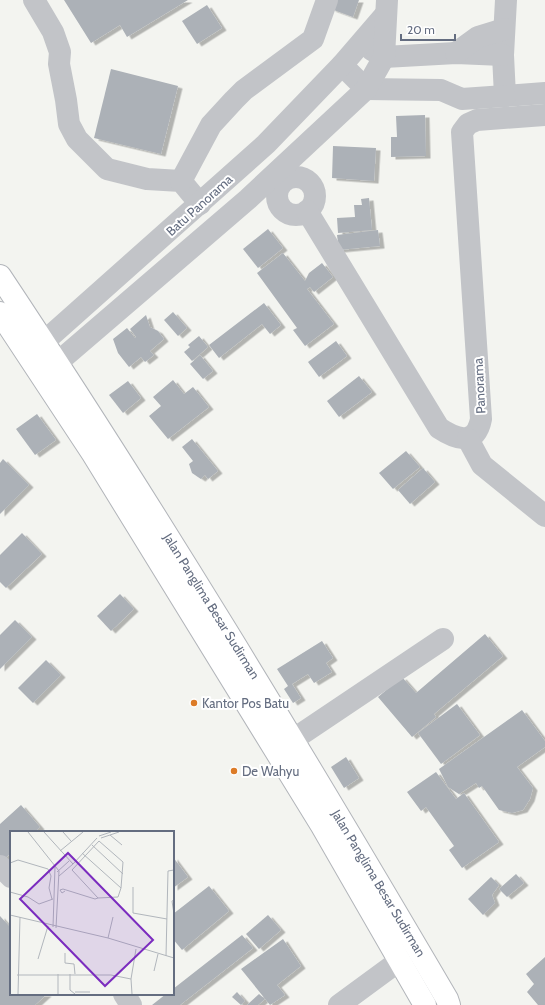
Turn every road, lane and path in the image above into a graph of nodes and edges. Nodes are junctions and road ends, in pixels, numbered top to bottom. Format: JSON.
{"nodes":[{"id":1,"x":34,"y":0,"type":"edge"},
{"id":2,"x":327,"y":0,"type":"edge"},
{"id":3,"x":506,"y":0,"type":"edge"},
{"id":4,"x":386,"y":7,"type":"edge"},
{"id":5,"x":504,"y":29,"type":"junction"},
{"id":6,"x":360,"y":44,"type":"junction"},
{"id":7,"x":456,"y":53,"type":"junction"},
{"id":8,"x":503,"y":54,"type":"junction"},
{"id":9,"x":384,"y":57,"type":"junction"},
{"id":10,"x":342,"y":65,"type":"junction"},
{"id":11,"x":366,"y":89,"type":"junction"},
{"id":12,"x":545,"y":93,"type":"edge"},
{"id":13,"x":505,"y":96,"type":"junction"},
{"id":14,"x":462,"y":99,"type":"junction"},
{"id":15,"x":545,"y":115,"type":"edge"},
{"id":16,"x":462,"y":132,"type":"junction"},
{"id":17,"x":266,"y":144,"type":"junction"},
{"id":18,"x":248,"y":161,"type":"junction"},
{"id":19,"x":292,"y":171,"type":"junction"},
{"id":20,"x":181,"y":181,"type":"junction"},
{"id":21,"x":272,"y":187,"type":"junction"},
{"id":22,"x":200,"y":204,"type":"junction"},
{"id":23,"x":307,"y":211,"type":"junction"},
{"id":24,"x":0,"y":276,"type":"edge"},
{"id":25,"x":2,"y":321,"type":"edge"},
{"id":26,"x":36,"y":349,"type":"junction"},
{"id":27,"x":50,"y":370,"type":"junction"},
{"id":28,"x":468,"y":439,"type":"junction"},
{"id":29,"x":545,"y":516,"type":"edge"},
{"id":30,"x":443,"y":639,"type":"dead end"},
{"id":31,"x":294,"y":739,"type":"junction"},
{"id":32,"x":0,"y":866,"type":"edge"},
{"id":33,"x":10,"y":876,"type":"edge"},
{"id":34,"x":400,"y":961,"type":"junction"},
{"id":35,"x":125,"y":995,"type":"edge"},
{"id":36,"x":131,"y":1005,"type":"edge"},
{"id":37,"x":339,"y":1005,"type":"edge"},
{"id":38,"x":425,"y":1005,"type":"edge"},
{"id":39,"x":449,"y":1005,"type":"edge"}],
"edges":[{"from":1,"to":20,"type":"street"},
{"from":2,"to":20,"type":"street"},
{"from":3,"to":5,"type":"street"},
{"from":4,"to":6,"type":"street","name":"Batu Panorama"},
{"from":4,"to":9,"type":"street"},
{"from":5,"to":7,"type":"street"},
{"from":5,"to":8,"type":"street"},
{"from":6,"to":9,"type":"street"},
{"from":6,"to":10,"type":"street","name":"Batu Panorama"},
{"from":7,"to":8,"type":"street"},
{"from":7,"to":9,"type":"street"},
{"from":8,"to":13,"type":"street"},
{"from":9,"to":11,"type":"street"},
{"from":10,"to":11,"type":"street"},
{"from":10,"to":17,"type":"street","name":"Batu Panorama"},
{"from":11,"to":14,"type":"street"},
{"from":11,"to":19,"type":"street"},
{"from":12,"to":13,"type":"street"},
{"from":13,"to":14,"type":"street"},
{"from":14,"to":16,"type":"street","name":"Panorama"},
{"from":15,"to":16,"type":"street"},
{"from":16,"to":28,"type":"street","name":"Panorama"},
{"from":17,"to":18,"type":"street","name":"Batu Panorama"},
{"from":17,"to":19,"type":"street"},
{"from":18,"to":21,"type":"street"},
{"from":18,"to":22,"type":"street","name":"Batu Panorama"},
{"from":19,"to":21,"type":"street"},
{"from":19,"to":23,"type":"street"},
{"from":20,"to":22,"type":"street"},
{"from":21,"to":23,"type":"street"},
{"from":21,"to":27,"type":"street","name":"Batu Panorama"},
{"from":22,"to":26,"type":"street","name":"Batu Panorama"},
{"from":23,"to":28,"type":"street"},
{"from":24,"to":26,"type":"main road","name":"Jalan Panglima Besar Sudirman"},
{"from":25,"to":26,"type":"main road","name":"Jalan Panglima Besar Sudirman"},
{"from":26,"to":27,"type":"main road","name":"Jalan Panglima Besar Sudirman"},
{"from":27,"to":31,"type":"main road","name":"Jalan Panglima Besar Sudirman"},
{"from":27,"to":34,"type":"main road","name":"Jalan Panglima Besar Sudirman"},
{"from":28,"to":29,"type":"street"},
{"from":30,"to":31,"type":"street"},
{"from":31,"to":39,"type":"main road","name":"Jalan Panglima Besar Sudirman"},
{"from":32,"to":33,"type":"street"},
{"from":34,"to":37,"type":"street"},
{"from":34,"to":38,"type":"main road","name":"Jalan Panglima Besar Sudirman"},
{"from":35,"to":36,"type":"street"}]}
